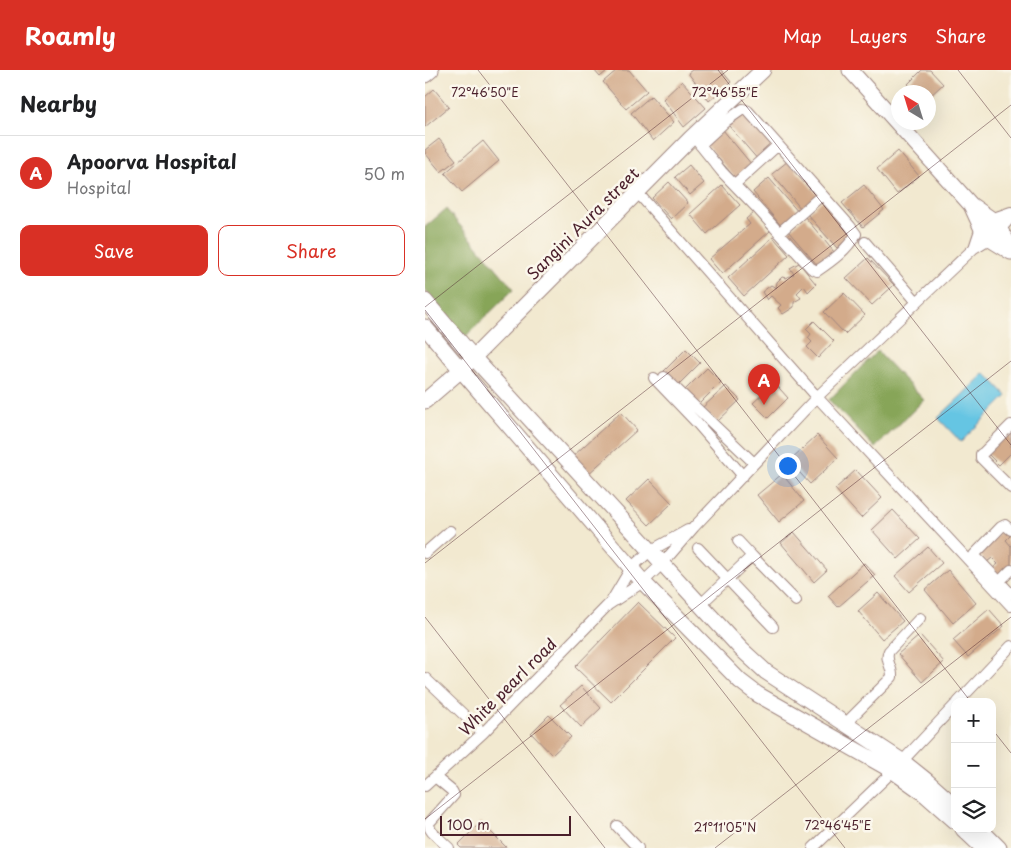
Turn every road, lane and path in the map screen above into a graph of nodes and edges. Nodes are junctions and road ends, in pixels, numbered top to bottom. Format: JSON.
{"nodes":[{"id":1,"x":431,"y":70,"type":"edge"},
{"id":2,"x":763,"y":70,"type":"edge"},
{"id":3,"x":850,"y":70,"type":"edge"},
{"id":4,"x":425,"y":75,"type":"edge"},
{"id":5,"x":722,"y":117,"type":"junction"},
{"id":6,"x":696,"y":140,"type":"junction"},
{"id":7,"x":778,"y":145,"type":"junction"},
{"id":8,"x":735,"y":184,"type":"junction"},
{"id":9,"x":637,"y":192,"type":"junction"},
{"id":10,"x":822,"y":195,"type":"junction"},
{"id":11,"x":1011,"y":212,"type":"edge"},
{"id":12,"x":1011,"y":217,"type":"edge"},
{"id":13,"x":991,"y":229,"type":"junction"},
{"id":14,"x":779,"y":233,"type":"junction"},
{"id":15,"x":865,"y":242,"type":"dead end"},
{"id":16,"x":974,"y":248,"type":"junction"},
{"id":17,"x":1011,"y":248,"type":"edge"},
{"id":18,"x":1011,"y":252,"type":"edge"},
{"id":19,"x":425,"y":300,"type":"edge"},
{"id":20,"x":917,"y":302,"type":"junction"},
{"id":21,"x":425,"y":327,"type":"edge"},
{"id":22,"x":473,"y":357,"type":"junction"},
{"id":23,"x":461,"y":370,"type":"junction"},
{"id":24,"x":817,"y":397,"type":"junction"},
{"id":25,"x":425,"y":401,"type":"edge"},
{"id":26,"x":1011,"y":425,"type":"edge"},
{"id":27,"x":754,"y":464,"type":"junction"},
{"id":28,"x":743,"y":476,"type":"junction"},
{"id":29,"x":1011,"y":488,"type":"edge"},
{"id":30,"x":694,"y":527,"type":"junction"},
{"id":31,"x":1011,"y":530,"type":"edge"},
{"id":32,"x":450,"y":531,"type":"dead end"},
{"id":33,"x":738,"y":541,"type":"dead end"},
{"id":34,"x":697,"y":548,"type":"dead end"},
{"id":35,"x":650,"y":551,"type":"junction"},
{"id":36,"x":425,"y":553,"type":"edge"},
{"id":37,"x":752,"y":556,"type":"junction"},
{"id":38,"x":662,"y":564,"type":"junction"},
{"id":39,"x":631,"y":568,"type":"junction"},
{"id":40,"x":1011,"y":570,"type":"edge"},
{"id":41,"x":727,"y":580,"type":"junction"},
{"id":42,"x":643,"y":582,"type":"junction"},
{"id":43,"x":999,"y":582,"type":"junction"},
{"id":44,"x":1011,"y":594,"type":"edge"},
{"id":45,"x":796,"y":601,"type":"dead end"},
{"id":46,"x":609,"y":605,"type":"junction"},
{"id":47,"x":700,"y":605,"type":"junction"},
{"id":48,"x":1011,"y":606,"type":"edge"},
{"id":49,"x":919,"y":618,"type":"dead end"},
{"id":50,"x":773,"y":627,"type":"dead end"},
{"id":51,"x":1011,"y":646,"type":"edge"},
{"id":52,"x":425,"y":678,"type":"edge"},
{"id":53,"x":962,"y":698,"type":"edge"},
{"id":54,"x":951,"y":709,"type":"edge"},
{"id":55,"x":845,"y":724,"type":"junction"},
{"id":56,"x":483,"y":733,"type":"junction"},
{"id":57,"x":897,"y":766,"type":"junction"},
{"id":58,"x":435,"y":777,"type":"junction"},
{"id":59,"x":425,"y":786,"type":"edge"},
{"id":60,"x":951,"y":802,"type":"edge"},
{"id":61,"x":951,"y":817,"type":"edge"},
{"id":62,"x":617,"y":826,"type":"dead end"},
{"id":63,"x":967,"y":833,"type":"edge"},
{"id":64,"x":984,"y":833,"type":"edge"},
{"id":65,"x":449,"y":848,"type":"edge"},
{"id":66,"x":638,"y":848,"type":"edge"},
{"id":67,"x":813,"y":848,"type":"edge"},
{"id":68,"x":983,"y":848,"type":"edge"},
{"id":69,"x":999,"y":848,"type":"edge"}],
"edges":[{"from":1,"to":4,"type":"street"},
{"from":2,"to":5,"type":"street","name":"Sangini Aura street"},
{"from":3,"to":13,"type":"street"},
{"from":5,"to":6,"type":"street","name":"Sangini Aura street"},
{"from":5,"to":7,"type":"street"},
{"from":6,"to":8,"type":"street"},
{"from":6,"to":9,"type":"street","name":"Sangini Aura street"},
{"from":7,"to":8,"type":"street"},
{"from":7,"to":10,"type":"street"},
{"from":8,"to":14,"type":"street"},
{"from":9,"to":22,"type":"street","name":"Sangini Aura street"},
{"from":9,"to":24,"type":"street"},
{"from":10,"to":14,"type":"street"},
{"from":10,"to":14,"type":"street"},
{"from":11,"to":13,"type":"street"},
{"from":12,"to":13,"type":"street"},
{"from":13,"to":16,"type":"street"},
{"from":13,"to":16,"type":"street"},
{"from":13,"to":17,"type":"street"},
{"from":13,"to":18,"type":"street"},
{"from":15,"to":20,"type":"street"},
{"from":16,"to":20,"type":"street"},
{"from":19,"to":22,"type":"street"},
{"from":20,"to":24,"type":"street"},
{"from":21,"to":23,"type":"street"},
{"from":22,"to":23,"type":"street","name":"Sangini Aura street"},
{"from":22,"to":35,"type":"street"},
{"from":23,"to":25,"type":"street","name":"Sangini Aura street"},
{"from":23,"to":39,"type":"street"},
{"from":24,"to":27,"type":"street"},
{"from":24,"to":48,"type":"street"},
{"from":26,"to":29,"type":"street"},
{"from":27,"to":28,"type":"street"},
{"from":27,"to":28,"type":"street"},
{"from":28,"to":30,"type":"street"},
{"from":30,"to":35,"type":"street"},
{"from":30,"to":38,"type":"street"},
{"from":31,"to":43,"type":"street"},
{"from":32,"to":36,"type":"street"},
{"from":33,"to":37,"type":"street"},
{"from":34,"to":41,"type":"street"},
{"from":35,"to":38,"type":"street"},
{"from":35,"to":39,"type":"street"},
{"from":37,"to":41,"type":"street"},
{"from":37,"to":45,"type":"street"},
{"from":38,"to":42,"type":"street"},
{"from":38,"to":47,"type":"street"},
{"from":39,"to":42,"type":"street"},
{"from":39,"to":46,"type":"street"},
{"from":40,"to":43,"type":"street"},
{"from":41,"to":47,"type":"street"},
{"from":41,"to":50,"type":"street"},
{"from":42,"to":46,"type":"street"},
{"from":42,"to":57,"type":"street"},
{"from":43,"to":44,"type":"street"},
{"from":46,"to":56,"type":"street","name":"White pearl road"},
{"from":47,"to":55,"type":"street"},
{"from":49,"to":55,"type":"street"},
{"from":51,"to":53,"type":"street"},
{"from":52,"to":56,"type":"street"},
{"from":54,"to":57,"type":"street"},
{"from":55,"to":57,"type":"street"},
{"from":56,"to":58,"type":"street","name":"White pearl road"},
{"from":57,"to":60,"type":"street"},
{"from":57,"to":61,"type":"street"},
{"from":57,"to":67,"type":"street"},
{"from":58,"to":59,"type":"street","name":"White pearl road"},
{"from":58,"to":65,"type":"street"},
{"from":62,"to":66,"type":"street"},
{"from":63,"to":68,"type":"street"},
{"from":64,"to":69,"type":"street"}]}
